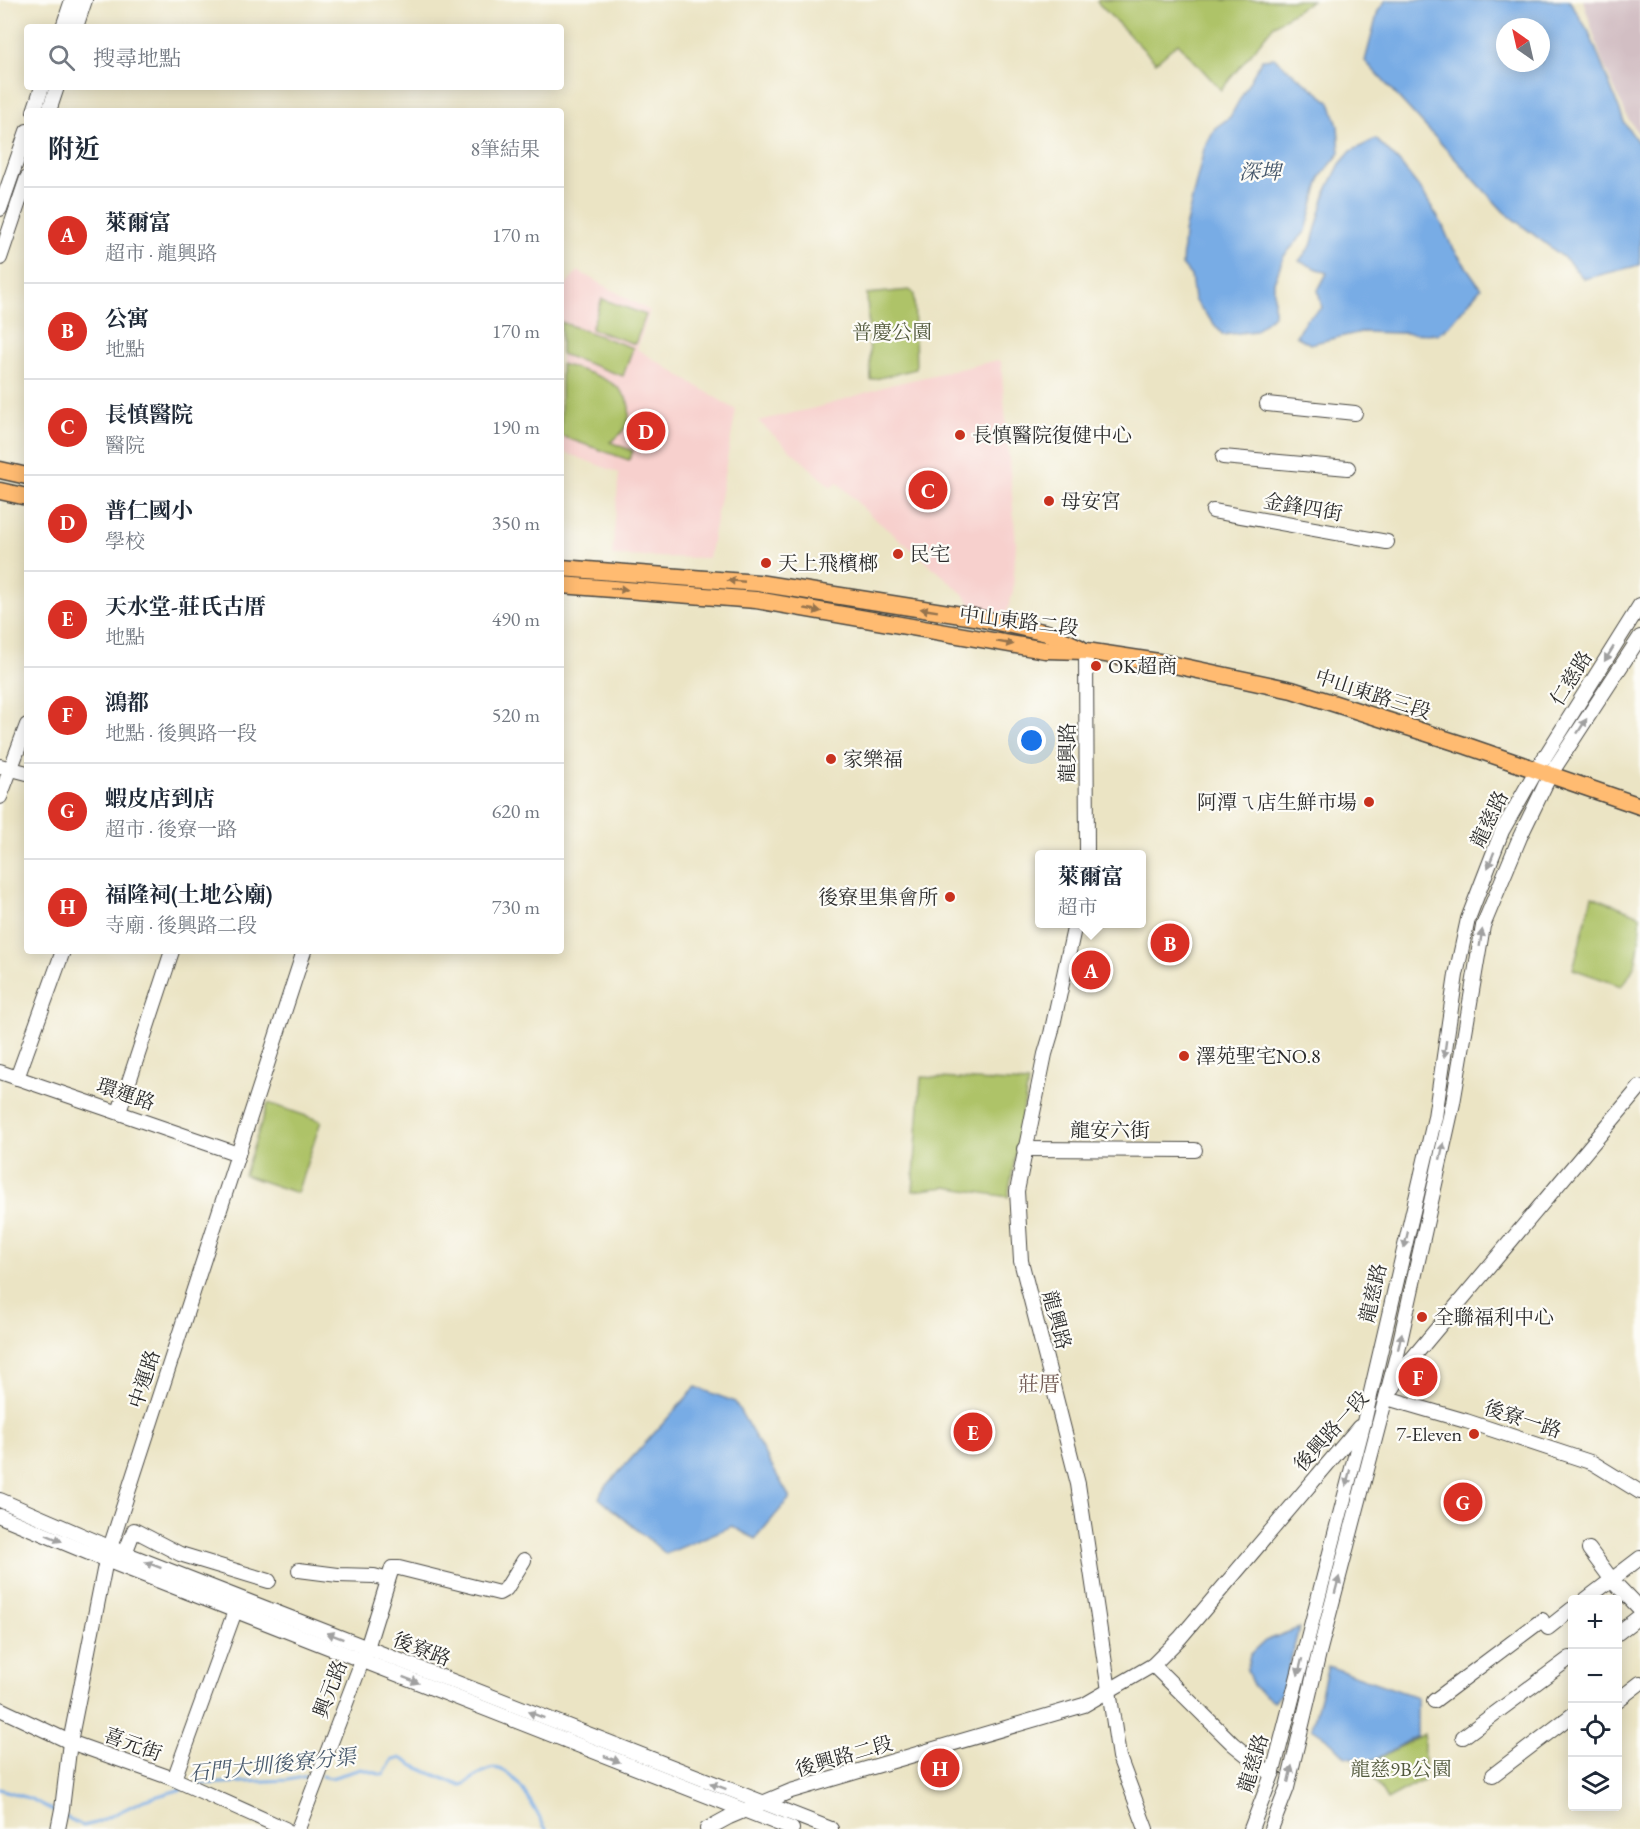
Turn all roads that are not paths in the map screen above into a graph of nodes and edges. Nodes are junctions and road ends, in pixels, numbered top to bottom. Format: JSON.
{"nodes":[{"id":1,"x":72,"y":0,"type":"edge"},
{"id":2,"x":85,"y":0,"type":"edge"},
{"id":3,"x":64,"y":24,"type":"edge"},
{"id":4,"x":77,"y":24,"type":"edge"},
{"id":5,"x":41,"y":90,"type":"edge"},
{"id":6,"x":56,"y":90,"type":"edge"},
{"id":7,"x":35,"y":108,"type":"edge"},
{"id":8,"x":50,"y":108,"type":"edge"},
{"id":9,"x":24,"y":140,"type":"edge"},
{"id":10,"x":24,"y":186,"type":"edge"},
{"id":11,"x":0,"y":209,"type":"edge"},
{"id":12,"x":0,"y":258,"type":"edge"},
{"id":13,"x":1267,"y":404,"type":"dead end"},
{"id":14,"x":1355,"y":413,"type":"dead end"},
{"id":15,"x":1223,"y":457,"type":"dead end"},
{"id":16,"x":1348,"y":468,"type":"dead end"},
{"id":17,"x":0,"y":470,"type":"edge"},
{"id":18,"x":24,"y":475,"type":"edge"},
{"id":19,"x":0,"y":491,"type":"edge"},
{"id":20,"x":24,"y":496,"type":"edge"},
{"id":21,"x":1213,"y":511,"type":"dead end"},
{"id":22,"x":1387,"y":542,"type":"dead end"},
{"id":23,"x":564,"y":568,"type":"edge"},
{"id":24,"x":564,"y":585,"type":"edge"},
{"id":25,"x":1640,"y":605,"type":"edge"},
{"id":26,"x":1626,"y":628,"type":"junction"},
{"id":27,"x":1640,"y":636,"type":"edge"},
{"id":28,"x":1086,"y":651,"type":"junction"},
{"id":29,"x":24,"y":731,"type":"edge"},
{"id":30,"x":5,"y":767,"type":"edge"},
{"id":31,"x":24,"y":772,"type":"edge"},
{"id":32,"x":1543,"y":773,"type":"junction"},
{"id":33,"x":0,"y":797,"type":"edge"},
{"id":34,"x":1640,"y":806,"type":"edge"},
{"id":35,"x":1087,"y":850,"type":"edge"},
{"id":36,"x":1074,"y":928,"type":"edge"},
{"id":37,"x":62,"y":954,"type":"edge"},
{"id":38,"x":171,"y":954,"type":"edge"},
{"id":39,"x":303,"y":954,"type":"edge"},
{"id":40,"x":1456,"y":975,"type":"junction"},
{"id":41,"x":1475,"y":980,"type":"junction"},
{"id":42,"x":0,"y":1072,"type":"edge"},
{"id":43,"x":17,"y":1078,"type":"junction"},
{"id":44,"x":1640,"y":1087,"type":"edge"},
{"id":45,"x":119,"y":1112,"type":"junction"},
{"id":46,"x":1024,"y":1149,"type":"junction"},
{"id":47,"x":1195,"y":1150,"type":"dead end"},
{"id":48,"x":238,"y":1154,"type":"junction"},
{"id":49,"x":1387,"y":1398,"type":"junction"},
{"id":50,"x":1364,"y":1422,"type":"junction"},
{"id":51,"x":1640,"y":1492,"type":"edge"},
{"id":52,"x":0,"y":1500,"type":"edge"},
{"id":53,"x":0,"y":1515,"type":"edge"},
{"id":54,"x":1588,"y":1549,"type":"dead end"},
{"id":55,"x":107,"y":1554,"type":"junction"},
{"id":56,"x":1640,"y":1558,"type":"edge"},
{"id":57,"x":123,"y":1560,"type":"junction"},
{"id":58,"x":524,"y":1560,"type":"dead end"},
{"id":59,"x":299,"y":1570,"type":"dead end"},
{"id":60,"x":388,"y":1580,"type":"junction"},
{"id":61,"x":1612,"y":1580,"type":"junction"},
{"id":62,"x":269,"y":1581,"type":"dead end"},
{"id":63,"x":1591,"y":1595,"type":"edge"},
{"id":64,"x":1640,"y":1610,"type":"edge"},
{"id":65,"x":235,"y":1611,"type":"junction"},
{"id":66,"x":1568,"y":1611,"type":"edge"},
{"id":67,"x":1640,"y":1616,"type":"edge"},
{"id":68,"x":1622,"y":1629,"type":"edge"},
{"id":69,"x":364,"y":1655,"type":"junction"},
{"id":70,"x":1568,"y":1659,"type":"edge"},
{"id":71,"x":1153,"y":1665,"type":"junction"},
{"id":72,"x":1640,"y":1683,"type":"edge"},
{"id":73,"x":1109,"y":1692,"type":"junction"},
{"id":74,"x":1622,"y":1696,"type":"edge"},
{"id":75,"x":1434,"y":1701,"type":"dead end"},
{"id":76,"x":0,"y":1709,"type":"edge"},
{"id":77,"x":1568,"y":1718,"type":"edge"},
{"id":78,"x":997,"y":1732,"type":"joint"},
{"id":79,"x":1463,"y":1737,"type":"dead end"},
{"id":80,"x":70,"y":1742,"type":"junction"},
{"id":81,"x":1273,"y":1772,"type":"junction"},
{"id":82,"x":1493,"y":1775,"type":"dead end"},
{"id":83,"x":174,"y":1779,"type":"junction"},
{"id":84,"x":761,"y":1803,"type":"junction"},
{"id":85,"x":743,"y":1811,"type":"junction"},
{"id":86,"x":58,"y":1829,"type":"edge"},
{"id":87,"x":285,"y":1829,"type":"edge"},
{"id":88,"x":298,"y":1829,"type":"edge"},
{"id":89,"x":706,"y":1829,"type":"edge"},
{"id":90,"x":792,"y":1829,"type":"edge"},
{"id":91,"x":831,"y":1829,"type":"edge"},
{"id":92,"x":1146,"y":1829,"type":"edge"},
{"id":93,"x":1251,"y":1829,"type":"edge"},
{"id":94,"x":1271,"y":1829,"type":"edge"}],
"edges":[{"from":1,"to":3,"type":"street"},
{"from":2,"to":4,"type":"street"},
{"from":5,"to":7,"type":"street"},
{"from":6,"to":8,"type":"street"},
{"from":9,"to":11,"type":"street"},
{"from":10,"to":12,"type":"street"},
{"from":13,"to":14,"type":"street"},
{"from":15,"to":16,"type":"street"},
{"from":17,"to":18,"type":"main road"},
{"from":19,"to":20,"type":"main road"},
{"from":21,"to":22,"type":"street","name":"金鋒四街"},
{"from":28,"to":23,"type":"main road","name":"中山東路二段","one_way":true},
{"from":24,"to":28,"type":"main road","name":"中山東路二段","one_way":true},
{"from":25,"to":26,"type":"street","name":"仁慈路"},
{"from":26,"to":27,"type":"street"},
{"from":26,"to":32,"type":"street","name":"仁慈路","one_way":true},
{"from":32,"to":27,"type":"street","name":"仁慈路","one_way":true},
{"from":28,"to":32,"type":"main road","name":"中山東路三段"},
{"from":28,"to":35,"type":"street","name":"龍興路"},
{"from":29,"to":30,"type":"street"},
{"from":30,"to":31,"type":"street"},
{"from":30,"to":33,"type":"street"},
{"from":32,"to":34,"type":"main road","name":"中山東路三段"},
{"from":32,"to":40,"type":"street","name":"龍慈路","one_way":true},
{"from":41,"to":32,"type":"street","name":"龍慈路","one_way":true},
{"from":36,"to":46,"type":"street","name":"龍興路"},
{"from":37,"to":43,"type":"street"},
{"from":38,"to":45,"type":"street"},
{"from":39,"to":48,"type":"street","name":"中運路"},
{"from":40,"to":41,"type":"street"},
{"from":40,"to":50,"type":"street","name":"龍慈路","one_way":true},
{"from":49,"to":41,"type":"street","name":"龍慈路","one_way":true},
{"from":42,"to":43,"type":"street","name":"環運路"},
{"from":43,"to":45,"type":"street","name":"環運路"},
{"from":44,"to":49,"type":"street","name":"後興路一段"},
{"from":45,"to":48,"type":"street","name":"環運路"},
{"from":46,"to":47,"type":"street","name":"龍安六街"},
{"from":46,"to":73,"type":"street","name":"龍興路"},
{"from":48,"to":55,"type":"street","name":"中運路"},
{"from":49,"to":50,"type":"street","name":"後興路一段"},
{"from":49,"to":51,"type":"street","name":"後寮一路"},
{"from":94,"to":49,"type":"street","name":"龍慈路","one_way":true},
{"from":50,"to":71,"type":"street","name":"後興路一段"},
{"from":50,"to":81,"type":"street","name":"龍慈路","one_way":true},
{"from":52,"to":55,"type":"street","name":"後寮路"},
{"from":53,"to":55,"type":"street","name":"後寮路","one_way":true},
{"from":54,"to":61,"type":"street"},
{"from":55,"to":57,"type":"street","name":"後寮路"},
{"from":55,"to":80,"type":"street","name":"中運路"},
{"from":56,"to":61,"type":"street"},
{"from":57,"to":62,"type":"street"},
{"from":57,"to":65,"type":"street","name":"後寮路"},
{"from":69,"to":57,"type":"street","name":"後寮路","one_way":true},
{"from":58,"to":60,"type":"street","name":"興元路"},
{"from":59,"to":60,"type":"street"},
{"from":60,"to":69,"type":"street","name":"興元路"},
{"from":61,"to":63,"type":"street"},
{"from":61,"to":64,"type":"street"},
{"from":65,"to":69,"type":"street","name":"後寮路"},
{"from":65,"to":83,"type":"street"},
{"from":66,"to":75,"type":"street"},
{"from":67,"to":68,"type":"street"},
{"from":84,"to":69,"type":"street","name":"後寮路","one_way":true},
{"from":69,"to":85,"type":"street","name":"後寮路","one_way":true},
{"from":69,"to":88,"type":"street","name":"興元路"},
{"from":70,"to":79,"type":"street"},
{"from":71,"to":73,"type":"street","name":"後興路一段"},
{"from":71,"to":81,"type":"street"},
{"from":72,"to":74,"type":"street"},
{"from":73,"to":78,"type":"street","name":"後興路一段"},
{"from":73,"to":92,"type":"street","name":"龍興路"},
{"from":76,"to":80,"type":"street","name":"喜元街"},
{"from":77,"to":82,"type":"street"},
{"from":78,"to":84,"type":"street","name":"後興路二段"},
{"from":80,"to":83,"type":"street","name":"喜元街"},
{"from":80,"to":86,"type":"street","name":"中運路"},
{"from":81,"to":93,"type":"street","name":"龍慈路"},
{"from":83,"to":87,"type":"street","name":"喜元街"},
{"from":84,"to":85,"type":"street","name":"後興路二段"},
{"from":84,"to":91,"type":"street","name":"後寮路"},
{"from":85,"to":89,"type":"street","name":"後興路二段"},
{"from":85,"to":90,"type":"street","name":"後寮路"}]}
